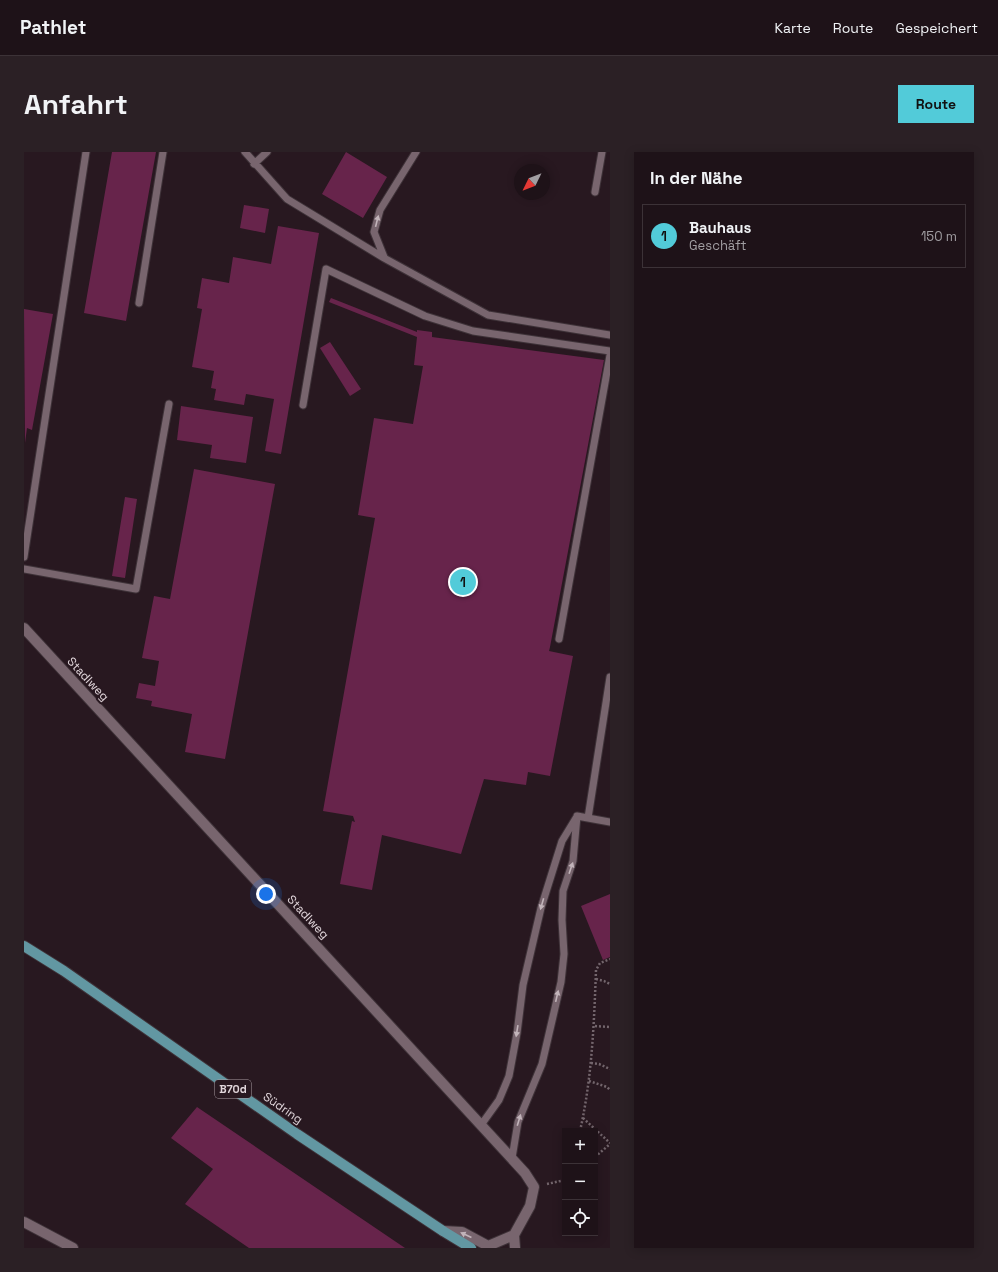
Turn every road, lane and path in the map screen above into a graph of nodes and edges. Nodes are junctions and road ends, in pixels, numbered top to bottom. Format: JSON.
{"nodes":[{"id":1,"x":86,"y":152,"type":"edge"},
{"id":2,"x":163,"y":152,"type":"edge"},
{"id":3,"x":245,"y":152,"type":"edge"},
{"id":4,"x":267,"y":152,"type":"edge"},
{"id":5,"x":416,"y":152,"type":"edge"},
{"id":6,"x":602,"y":152,"type":"edge"},
{"id":7,"x":254,"y":164,"type":"junction"},
{"id":8,"x":595,"y":192,"type":"dead end"},
{"id":9,"x":384,"y":258,"type":"junction"},
{"id":10,"x":139,"y":303,"type":"dead end"},
{"id":11,"x":610,"y":335,"type":"edge"},
{"id":12,"x":610,"y":352,"type":"edge"},
{"id":13,"x":610,"y":355,"type":"edge"},
{"id":14,"x":169,"y":404,"type":"dead end"},
{"id":15,"x":302,"y":405,"type":"dead end"},
{"id":16,"x":24,"y":557,"type":"edge"},
{"id":17,"x":24,"y":569,"type":"edge"},
{"id":18,"x":24,"y":628,"type":"edge"},
{"id":19,"x":559,"y":639,"type":"dead end"},
{"id":20,"x":610,"y":676,"type":"edge"},
{"id":21,"x":609,"y":693,"type":"edge"},
{"id":22,"x":577,"y":816,"type":"junction"},
{"id":23,"x":588,"y":818,"type":"junction"},
{"id":24,"x":610,"y":822,"type":"edge"},
{"id":25,"x":24,"y":946,"type":"edge"},
{"id":26,"x":610,"y":959,"type":"edge"},
{"id":27,"x":596,"y":979,"type":"junction"},
{"id":28,"x":610,"y":984,"type":"edge"},
{"id":29,"x":595,"y":1026,"type":"junction"},
{"id":30,"x":610,"y":1028,"type":"edge"},
{"id":31,"x":591,"y":1063,"type":"junction"},
{"id":32,"x":610,"y":1069,"type":"edge"},
{"id":33,"x":589,"y":1081,"type":"junction"},
{"id":34,"x":610,"y":1090,"type":"edge"},
{"id":35,"x":583,"y":1118,"type":"junction"},
{"id":36,"x":481,"y":1125,"type":"junction"},
{"id":37,"x":581,"y":1128,"type":"edge"},
{"id":38,"x":610,"y":1144,"type":"edge"},
{"id":39,"x":598,"y":1154,"type":"edge"},
{"id":40,"x":512,"y":1158,"type":"junction"},
{"id":41,"x":562,"y":1181,"type":"edge"},
{"id":42,"x":534,"y":1187,"type":"junction"},
{"id":43,"x":24,"y":1222,"type":"edge"},
{"id":44,"x":442,"y":1231,"type":"junction"},
{"id":45,"x":514,"y":1235,"type":"junction"},
{"id":46,"x":73,"y":1248,"type":"edge"},
{"id":47,"x":471,"y":1248,"type":"edge"},
{"id":48,"x":515,"y":1248,"type":"edge"}],
"edges":[{"from":1,"to":16,"type":"lane"},
{"from":2,"to":10,"type":"lane"},
{"from":3,"to":7,"type":"lane"},
{"from":4,"to":7,"type":"lane"},
{"from":9,"to":5,"type":"lane","one_way":true},
{"from":6,"to":8,"type":"lane"},
{"from":7,"to":9,"type":"lane"},
{"from":9,"to":11,"type":"lane"},
{"from":12,"to":15,"type":"lane"},
{"from":13,"to":19,"type":"lane"},
{"from":14,"to":17,"type":"lane"},
{"from":18,"to":36,"type":"street","name":"Stadlweg"},
{"from":20,"to":21,"type":"lane"},
{"from":21,"to":23,"type":"lane"},
{"from":22,"to":23,"type":"lane"},
{"from":22,"to":36,"type":"lane","one_way":true},
{"from":40,"to":22,"type":"lane","one_way":true},
{"from":23,"to":24,"type":"lane"},
{"from":25,"to":44,"type":"main road","name":"Südring","number":"B70d"},
{"from":26,"to":27,"type":"path"},
{"from":27,"to":28,"type":"path"},
{"from":27,"to":29,"type":"path"},
{"from":29,"to":30,"type":"path"},
{"from":29,"to":31,"type":"path"},
{"from":31,"to":32,"type":"path"},
{"from":31,"to":33,"type":"path"},
{"from":33,"to":34,"type":"path"},
{"from":33,"to":35,"type":"path"},
{"from":35,"to":37,"type":"path"},
{"from":35,"to":38,"type":"path"},
{"from":36,"to":40,"type":"street","name":"Stadlweg"},
{"from":38,"to":39,"type":"path"},
{"from":40,"to":42,"type":"street","name":"Stadlweg"},
{"from":41,"to":42,"type":"path"},
{"from":42,"to":45,"type":"street"},
{"from":43,"to":46,"type":"street"},
{"from":45,"to":44,"type":"street","one_way":true},
{"from":44,"to":47,"type":"main road","name":"Südring","number":"B70d"},
{"from":45,"to":48,"type":"street"}]}
